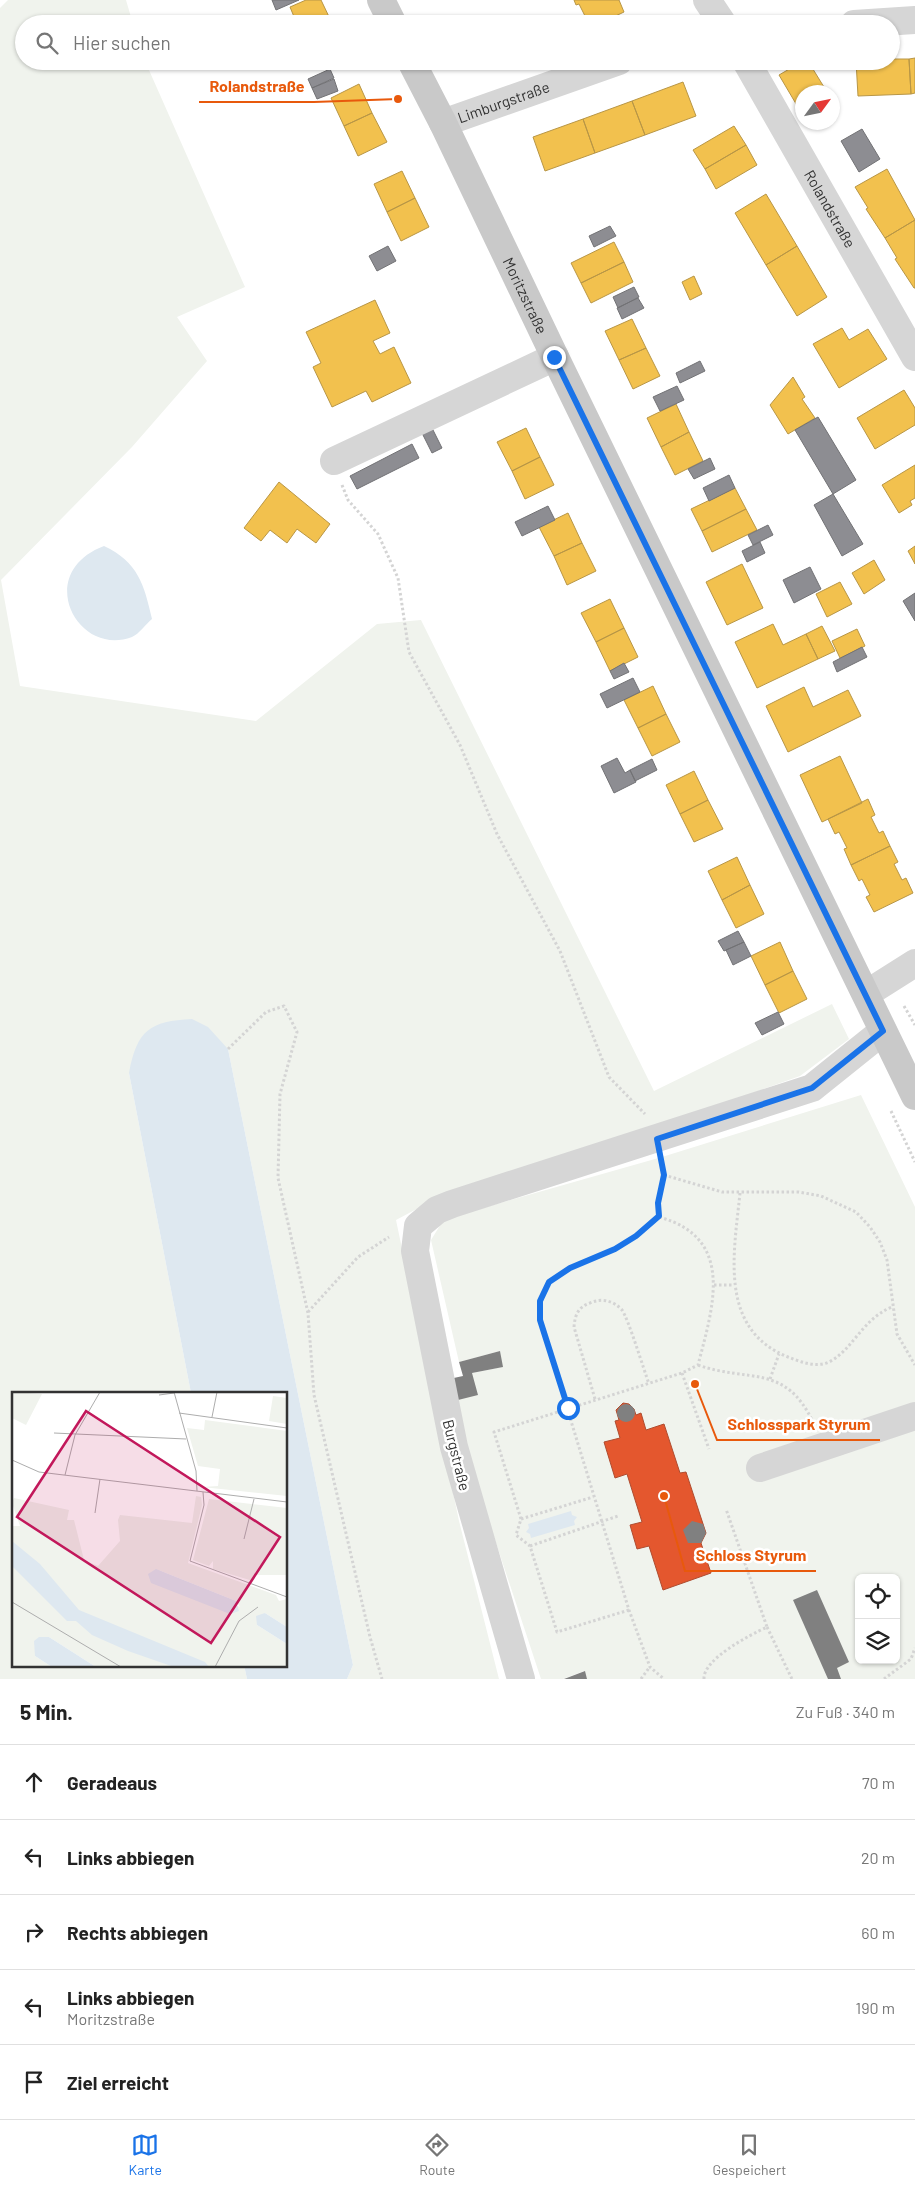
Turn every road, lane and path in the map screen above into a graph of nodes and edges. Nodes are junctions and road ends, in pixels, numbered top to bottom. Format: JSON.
{"nodes":[{"id":1,"x":382,"y":0,"type":"edge"},
{"id":2,"x":707,"y":0,"type":"edge"},
{"id":3,"x":389,"y":15,"type":"edge"},
{"id":4,"x":717,"y":15,"type":"edge"},
{"id":5,"x":915,"y":20,"type":"edge"},
{"id":6,"x":900,"y":21,"type":"edge"},
{"id":7,"x":416,"y":70,"type":"edge"},
{"id":8,"x":593,"y":70,"type":"edge"},
{"id":9,"x":751,"y":70,"type":"edge"},
{"id":10,"x":443,"y":123,"type":"junction"},
{"id":11,"x":554,"y":357,"type":"junction"},
{"id":12,"x":915,"y":357,"type":"edge"},
{"id":13,"x":334,"y":461,"type":"joint"},
{"id":14,"x":915,"y":963,"type":"edge"},
{"id":15,"x":866,"y":994,"type":"junction"},
{"id":16,"x":883,"y":1031,"type":"junction"},
{"id":17,"x":228,"y":1049,"type":"dead end"},
{"id":18,"x":915,"y":1096,"type":"edge"},
{"id":19,"x":657,"y":1139,"type":"junction"},
{"id":20,"x":664,"y":1175,"type":"junction"},
{"id":21,"x":740,"y":1193,"type":"junction"},
{"id":22,"x":659,"y":1216,"type":"junction"},
{"id":23,"x":418,"y":1226,"type":"junction"},
{"id":24,"x":714,"y":1285,"type":"junction"},
{"id":25,"x":734,"y":1285,"type":"junction"},
{"id":26,"x":892,"y":1307,"type":"junction"},
{"id":27,"x":308,"y":1313,"type":"junction"},
{"id":28,"x":780,"y":1354,"type":"junction"},
{"id":29,"x":698,"y":1365,"type":"junction"},
{"id":30,"x":915,"y":1365,"type":"edge"},
{"id":31,"x":682,"y":1373,"type":"junction"},
{"id":32,"x":770,"y":1379,"type":"junction"},
{"id":33,"x":649,"y":1384,"type":"junction"},
{"id":34,"x":596,"y":1399,"type":"junction"},
{"id":35,"x":568,"y":1408,"type":"junction"},
{"id":36,"x":915,"y":1416,"type":"edge"},
{"id":37,"x":823,"y":1446,"type":"junction"},
{"id":38,"x":709,"y":1449,"type":"dead end"},
{"id":39,"x":760,"y":1468,"type":"dead end"},
{"id":40,"x":593,"y":1497,"type":"junction"},
{"id":41,"x":726,"y":1509,"type":"dead end"},
{"id":42,"x":618,"y":1516,"type":"dead end"},
{"id":43,"x":521,"y":1519,"type":"junction"},
{"id":44,"x":601,"y":1522,"type":"junction"},
{"id":45,"x":530,"y":1546,"type":"junction"},
{"id":46,"x":629,"y":1610,"type":"junction"},
{"id":47,"x":767,"y":1627,"type":"junction"},
{"id":48,"x":915,"y":1648,"type":"edge"},
{"id":49,"x":650,"y":1667,"type":"junction"},
{"id":50,"x":704,"y":1678,"type":"edge"},
{"id":51,"x":382,"y":1679,"type":"edge"},
{"id":52,"x":521,"y":1679,"type":"edge"},
{"id":53,"x":641,"y":1679,"type":"edge"},
{"id":54,"x":664,"y":1679,"type":"edge"},
{"id":55,"x":697,"y":1679,"type":"edge"},
{"id":56,"x":792,"y":1679,"type":"edge"},
{"id":57,"x":884,"y":1679,"type":"edge"}],
"edges":[{"from":1,"to":3,"type":"main road"},
{"from":2,"to":4,"type":"street"},
{"from":5,"to":6,"type":"street"},
{"from":7,"to":10,"type":"main road","name":"Moritzstraße"},
{"from":8,"to":10,"type":"street","name":"Limburgstraße"},
{"from":9,"to":12,"type":"street","name":"Rolandstraße"},
{"from":10,"to":11,"type":"main road","name":"Moritzstraße"},
{"from":11,"to":13,"type":"street"},
{"from":11,"to":15,"type":"main road","name":"Moritzstraße"},
{"from":13,"to":19,"type":"path"},
{"from":14,"to":15,"type":"street"},
{"from":15,"to":16,"type":"main road","name":"Moritzstraße"},
{"from":16,"to":18,"type":"main road","name":"Moritzstraße"},
{"from":16,"to":19,"type":"street"},
{"from":17,"to":27,"type":"path"},
{"from":19,"to":20,"type":"path"},
{"from":19,"to":23,"type":"street"},
{"from":20,"to":21,"type":"path"},
{"from":20,"to":22,"type":"path"},
{"from":21,"to":25,"type":"path"},
{"from":21,"to":26,"type":"path"},
{"from":22,"to":24,"type":"path"},
{"from":22,"to":35,"type":"path"},
{"from":23,"to":27,"type":"path"},
{"from":23,"to":52,"type":"street","name":"Burgstraße"},
{"from":24,"to":25,"type":"path"},
{"from":24,"to":29,"type":"path"},
{"from":25,"to":28,"type":"path"},
{"from":26,"to":28,"type":"path"},
{"from":26,"to":30,"type":"path"},
{"from":27,"to":51,"type":"path"},
{"from":28,"to":32,"type":"path"},
{"from":29,"to":31,"type":"path"},
{"from":29,"to":32,"type":"path"},
{"from":31,"to":33,"type":"path"},
{"from":31,"to":38,"type":"path"},
{"from":32,"to":37,"type":"path"},
{"from":33,"to":34,"type":"path"},
{"from":33,"to":34,"type":"path"},
{"from":34,"to":35,"type":"path"},
{"from":35,"to":40,"type":"path"},
{"from":35,"to":43,"type":"path"},
{"from":36,"to":37,"type":"street"},
{"from":37,"to":39,"type":"street"},
{"from":40,"to":43,"type":"path"},
{"from":40,"to":44,"type":"path"},
{"from":41,"to":47,"type":"path"},
{"from":42,"to":44,"type":"path"},
{"from":43,"to":45,"type":"path"},
{"from":44,"to":45,"type":"path"},
{"from":44,"to":46,"type":"path"},
{"from":45,"to":46,"type":"path"},
{"from":46,"to":49,"type":"path"},
{"from":47,"to":50,"type":"path"},
{"from":47,"to":56,"type":"path"},
{"from":48,"to":57,"type":"path"},
{"from":49,"to":53,"type":"path"},
{"from":49,"to":54,"type":"path"},
{"from":50,"to":55,"type":"path"}]}
